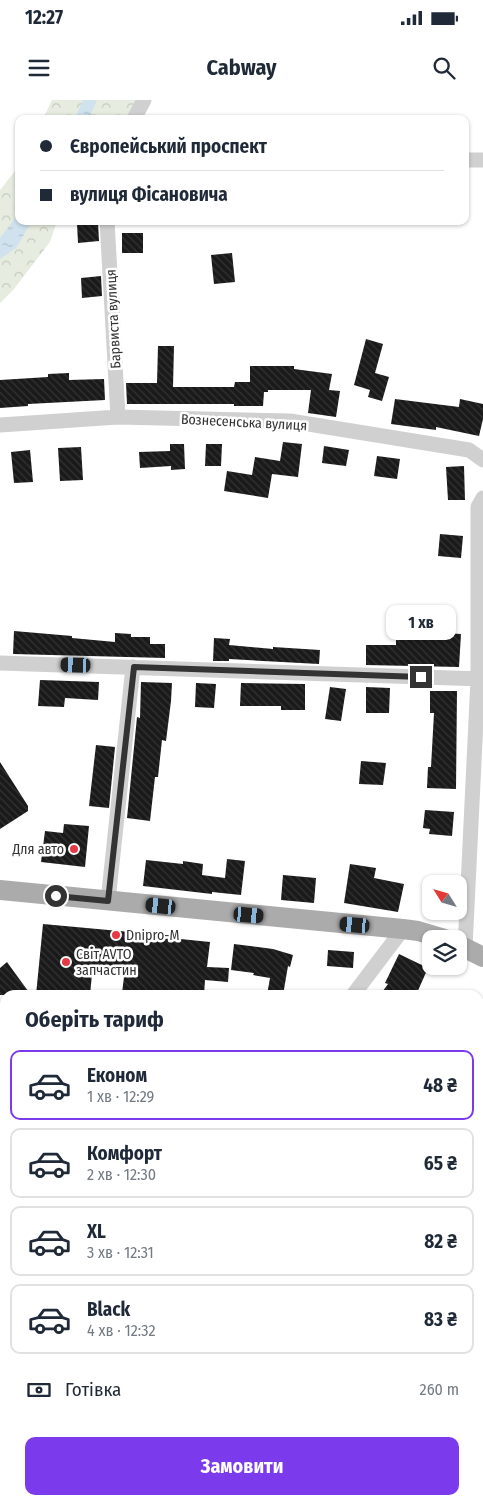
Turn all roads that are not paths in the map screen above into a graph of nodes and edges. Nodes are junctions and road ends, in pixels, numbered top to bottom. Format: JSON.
{"nodes":[{"id":1,"x":144,"y":100,"type":"edge"},
{"id":2,"x":136,"y":115,"type":"edge"},
{"id":3,"x":469,"y":160,"type":"edge"},
{"id":4,"x":483,"y":160,"type":"edge"},
{"id":5,"x":107,"y":225,"type":"edge"},
{"id":6,"x":118,"y":417,"type":"junction"},
{"id":7,"x":0,"y":425,"type":"edge"},
{"id":8,"x":483,"y":460,"type":"edge"},
{"id":9,"x":483,"y":498,"type":"edge"},
{"id":10,"x":0,"y":663,"type":"edge"},
{"id":11,"x":134,"y":667,"type":"junction"},
{"id":12,"x":481,"y":679,"type":"edge"},
{"id":13,"x":0,"y":890,"type":"edge"},
{"id":14,"x":108,"y":901,"type":"junction"},
{"id":15,"x":403,"y":929,"type":"junction"},
{"id":16,"x":463,"y":930,"type":"edge"},
{"id":17,"x":422,"y":932,"type":"edge"},
{"id":18,"x":467,"y":949,"type":"edge"},
{"id":19,"x":483,"y":957,"type":"edge"},
{"id":20,"x":357,"y":990,"type":"edge"}],
"edges":[{"from":1,"to":2,"type":"street"},
{"from":3,"to":4,"type":"street"},
{"from":5,"to":6,"type":"street","name":"Барвиста вулиця"},
{"from":6,"to":7,"type":"street","name":"Вознесенська вулиця"},
{"from":6,"to":8,"type":"street","name":"Вознесенська вулиця"},
{"from":9,"to":12,"type":"street"},
{"from":10,"to":11,"type":"street"},
{"from":11,"to":12,"type":"street"},
{"from":11,"to":14,"type":"street"},
{"from":12,"to":16,"type":"street"},
{"from":13,"to":14,"type":"main road"},
{"from":14,"to":15,"type":"main road"},
{"from":15,"to":17,"type":"main road"},
{"from":15,"to":20,"type":"street"},
{"from":18,"to":19,"type":"main road"}]}
